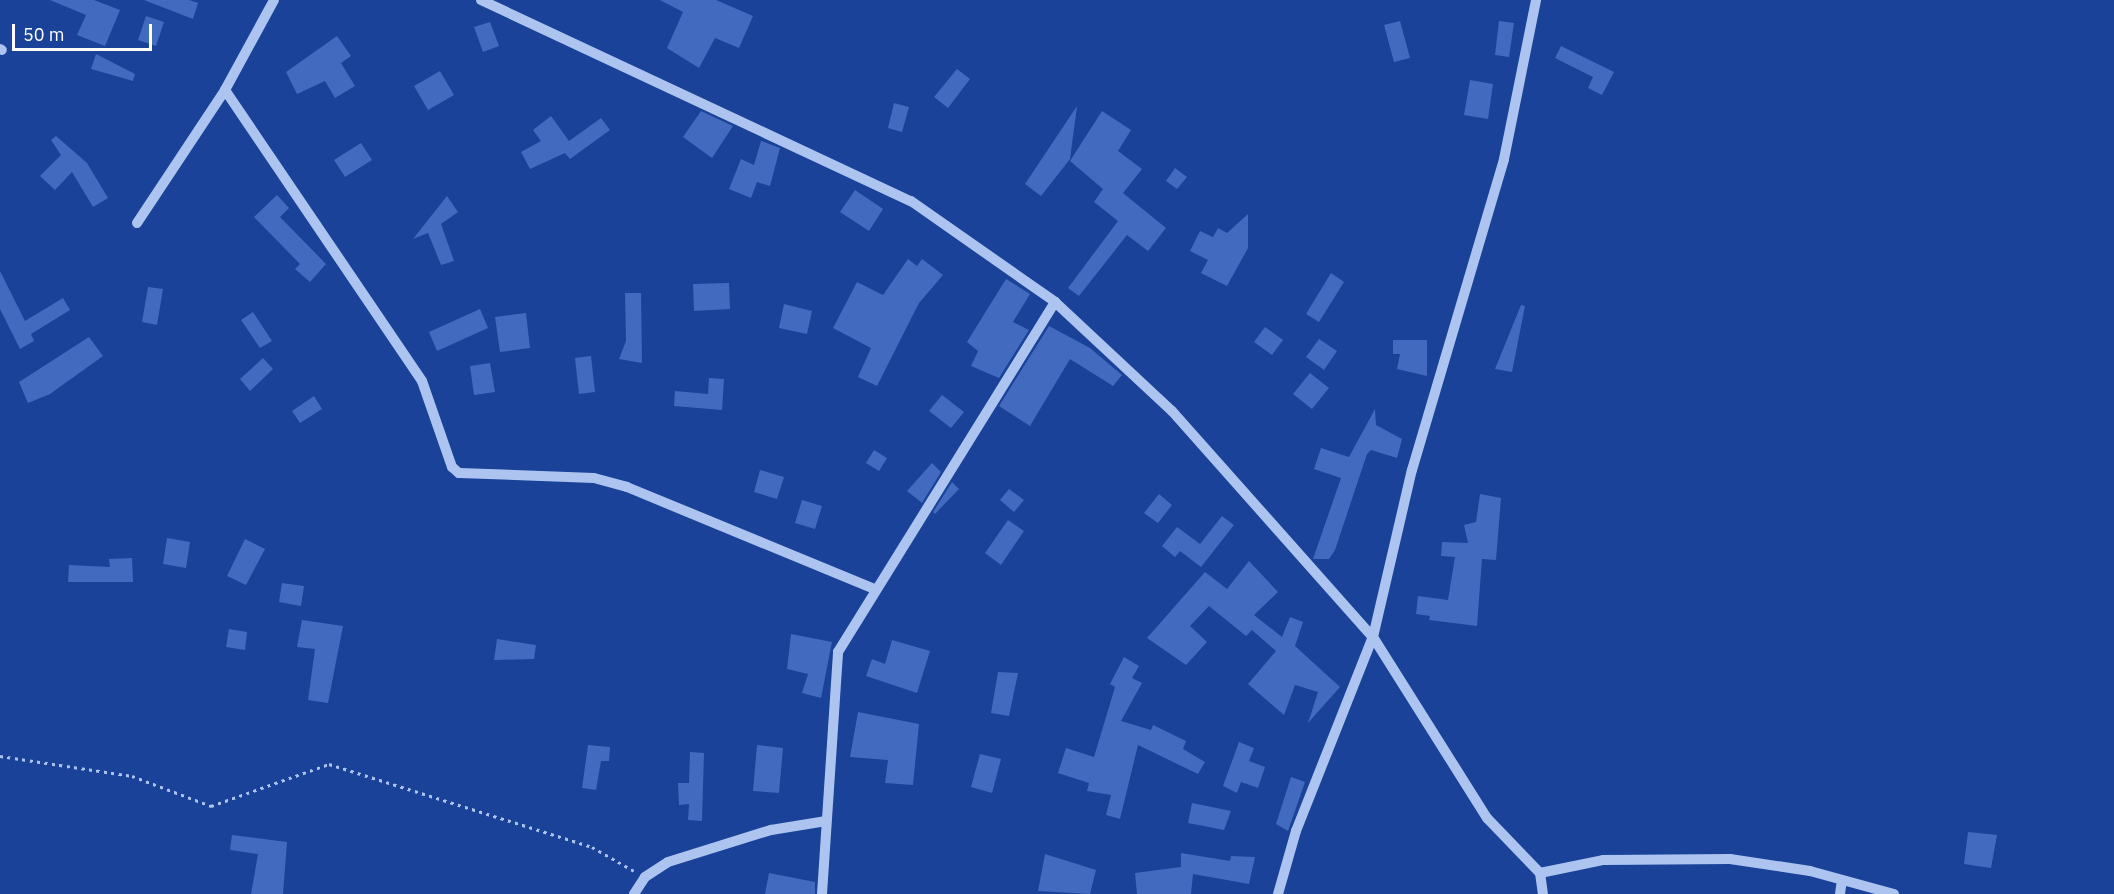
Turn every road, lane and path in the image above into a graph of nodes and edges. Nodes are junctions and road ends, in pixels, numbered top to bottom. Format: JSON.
{"nodes":[{"id":1,"x":274,"y":0,"type":"edge"},
{"id":2,"x":481,"y":0,"type":"edge"},
{"id":3,"x":1536,"y":0,"type":"edge"},
{"id":4,"x":225,"y":90,"type":"junction"},
{"id":5,"x":137,"y":223,"type":"dead end"},
{"id":6,"x":1054,"y":302,"type":"junction"},
{"id":7,"x":875,"y":589,"type":"junction"},
{"id":8,"x":1373,"y":637,"type":"junction"},
{"id":9,"x":0,"y":756,"type":"edge"},
{"id":10,"x":826,"y":821,"type":"junction"},
{"id":11,"x":1540,"y":873,"type":"junction"},
{"id":12,"x":645,"y":877,"type":"junction"},
{"id":13,"x":1842,"y":880,"type":"junction"},
{"id":14,"x":634,"y":894,"type":"edge"},
{"id":15,"x":822,"y":894,"type":"edge"},
{"id":16,"x":1278,"y":894,"type":"edge"},
{"id":17,"x":1543,"y":894,"type":"edge"},
{"id":18,"x":1840,"y":894,"type":"edge"},
{"id":19,"x":1894,"y":894,"type":"edge"}],
"edges":[{"from":1,"to":4,"type":"street"},
{"from":2,"to":6,"type":"street"},
{"from":3,"to":8,"type":"street"},
{"from":4,"to":5,"type":"street"},
{"from":4,"to":7,"type":"street"},
{"from":6,"to":7,"type":"street"},
{"from":6,"to":8,"type":"street"},
{"from":7,"to":10,"type":"street"},
{"from":8,"to":11,"type":"street"},
{"from":8,"to":16,"type":"street"},
{"from":9,"to":12,"type":"path"},
{"from":10,"to":12,"type":"street"},
{"from":10,"to":15,"type":"street"},
{"from":11,"to":13,"type":"street"},
{"from":11,"to":17,"type":"street"},
{"from":12,"to":14,"type":"street"},
{"from":13,"to":18,"type":"street"},
{"from":13,"to":19,"type":"street"}]}
